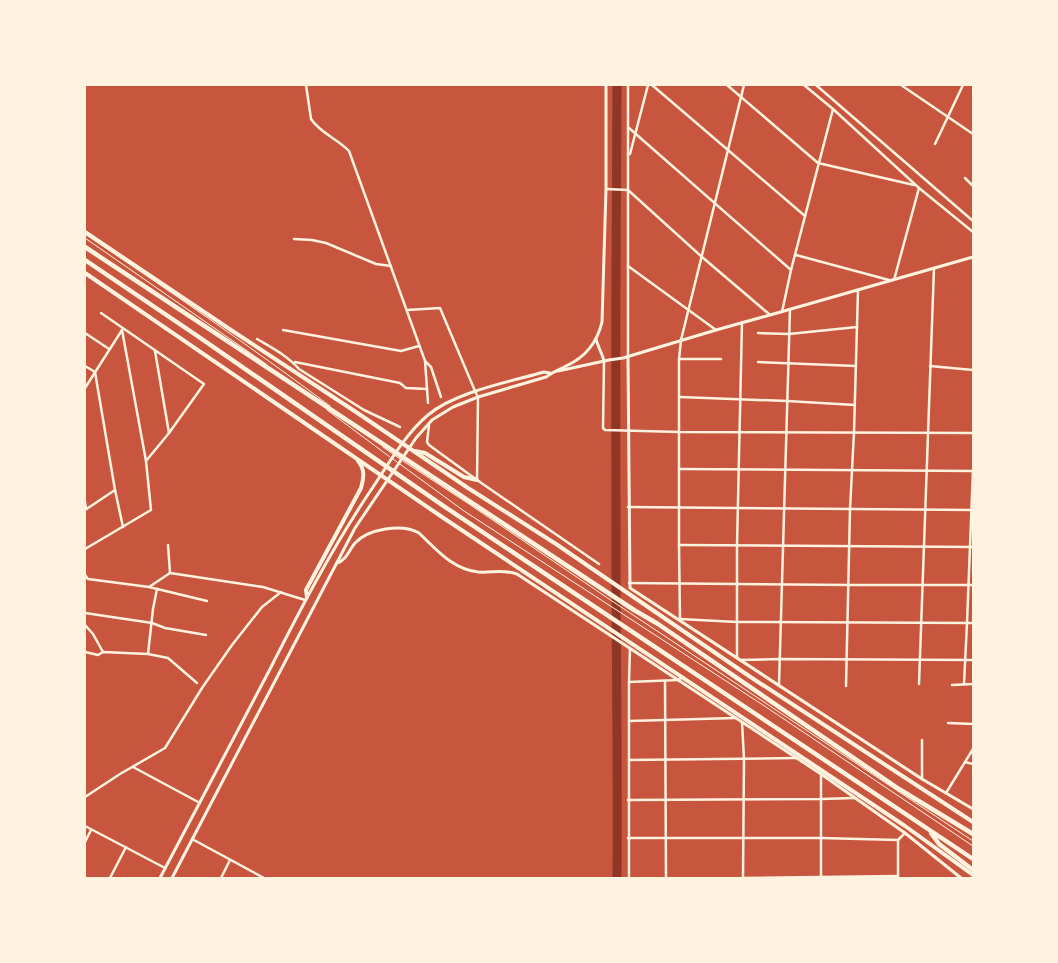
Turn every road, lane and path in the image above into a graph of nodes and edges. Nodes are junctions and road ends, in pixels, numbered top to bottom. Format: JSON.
{"nodes":[{"id":1,"x":306,"y":85,"type":"edge"},
{"id":2,"x":606,"y":85,"type":"edge"},
{"id":3,"x":628,"y":85,"type":"edge"},
{"id":4,"x":648,"y":85,"type":"edge"},
{"id":5,"x":652,"y":85,"type":"edge"},
{"id":6,"x":727,"y":85,"type":"edge"},
{"id":7,"x":744,"y":85,"type":"edge"},
{"id":8,"x":804,"y":85,"type":"edge"},
{"id":9,"x":816,"y":85,"type":"edge"},
{"id":10,"x":902,"y":85,"type":"edge"},
{"id":11,"x":963,"y":85,"type":"edge"},
{"id":12,"x":741,"y":96,"type":"junction"},
{"id":13,"x":833,"y":109,"type":"junction"},
{"id":14,"x":947,"y":117,"type":"junction"},
{"id":15,"x":629,"y":128,"type":"junction"},
{"id":16,"x":635,"y":134,"type":"junction"},
{"id":17,"x":973,"y":134,"type":"edge"},
{"id":18,"x":934,"y":144,"type":"dead end"},
{"id":19,"x":728,"y":150,"type":"junction"},
{"id":20,"x":629,"y":159,"type":"junction"},
{"id":21,"x":818,"y":163,"type":"junction"},
{"id":22,"x":965,"y":178,"type":"dead end"},
{"id":23,"x":915,"y":185,"type":"junction"},
{"id":24,"x":973,"y":186,"type":"edge"},
{"id":25,"x":919,"y":188,"type":"junction"},
{"id":26,"x":608,"y":189,"type":"junction"},
{"id":27,"x":628,"y":190,"type":"junction"},
{"id":28,"x":715,"y":203,"type":"junction"},
{"id":29,"x":805,"y":216,"type":"junction"},
{"id":30,"x":973,"y":221,"type":"edge"},
{"id":31,"x":973,"y":232,"type":"edge"},
{"id":32,"x":85,"y":233,"type":"edge"},
{"id":33,"x":85,"y":238,"type":"edge"},
{"id":34,"x":294,"y":240,"type":"dead end"},
{"id":35,"x":85,"y":247,"type":"edge"},
{"id":36,"x":796,"y":255,"type":"junction"},
{"id":37,"x":702,"y":257,"type":"junction"},
{"id":38,"x":973,"y":257,"type":"edge"},
{"id":39,"x":85,"y":260,"type":"edge"},
{"id":40,"x":391,"y":266,"type":"junction"},
{"id":41,"x":628,"y":266,"type":"junction"},
{"id":42,"x":934,"y":268,"type":"junction"},
{"id":43,"x":791,"y":270,"type":"junction"},
{"id":44,"x":85,"y":273,"type":"edge"},
{"id":45,"x":892,"y":280,"type":"junction"},
{"id":46,"x":858,"y":290,"type":"junction"},
{"id":47,"x":790,"y":309,"type":"junction"},
{"id":48,"x":407,"y":310,"type":"junction"},
{"id":49,"x":689,"y":310,"type":"junction"},
{"id":50,"x":101,"y":312,"type":"dead end"},
{"id":51,"x":782,"y":312,"type":"junction"},
{"id":52,"x":770,"y":316,"type":"junction"},
{"id":53,"x":742,"y":322,"type":"junction"},
{"id":54,"x":857,"y":327,"type":"junction"},
{"id":55,"x":123,"y":329,"type":"junction"},
{"id":56,"x":283,"y":330,"type":"dead end"},
{"id":57,"x":716,"y":330,"type":"junction"},
{"id":58,"x":85,"y":333,"type":"edge"},
{"id":59,"x":758,"y":333,"type":"dead end"},
{"id":60,"x":789,"y":334,"type":"junction"},
{"id":61,"x":257,"y":339,"type":"dead end"},
{"id":62,"x":596,"y":339,"type":"junction"},
{"id":63,"x":681,"y":340,"type":"junction"},
{"id":64,"x":419,"y":346,"type":"junction"},
{"id":65,"x":109,"y":350,"type":"junction"},
{"id":66,"x":155,"y":351,"type":"junction"},
{"id":67,"x":626,"y":358,"type":"junction"},
{"id":68,"x":679,"y":359,"type":"junction"},
{"id":69,"x":721,"y":360,"type":"dead end"},
{"id":70,"x":425,"y":361,"type":"junction"},
{"id":71,"x":604,"y":361,"type":"junction"},
{"id":72,"x":293,"y":362,"type":"junction"},
{"id":73,"x":758,"y":362,"type":"dead end"},
{"id":74,"x":788,"y":364,"type":"junction"},
{"id":75,"x":85,"y":366,"type":"edge"},
{"id":76,"x":856,"y":366,"type":"junction"},
{"id":77,"x":930,"y":366,"type":"junction"},
{"id":78,"x":973,"y":370,"type":"edge"},
{"id":79,"x":558,"y":371,"type":"junction"},
{"id":80,"x":95,"y":372,"type":"junction"},
{"id":81,"x":551,"y":373,"type":"junction"},
{"id":82,"x":306,"y":376,"type":"junction"},
{"id":83,"x":85,"y":388,"type":"edge"},
{"id":84,"x":427,"y":389,"type":"junction"},
{"id":85,"x":475,"y":391,"type":"junction"},
{"id":86,"x":441,"y":396,"type":"dead end"},
{"id":87,"x":478,"y":397,"type":"junction"},
{"id":88,"x":680,"y":397,"type":"junction"},
{"id":89,"x":741,"y":399,"type":"junction"},
{"id":90,"x":787,"y":401,"type":"junction"},
{"id":91,"x":428,"y":403,"type":"dead end"},
{"id":92,"x":854,"y":405,"type":"junction"},
{"id":93,"x":429,"y":423,"type":"junction"},
{"id":94,"x":400,"y":427,"type":"dead end"},
{"id":95,"x":626,"y":431,"type":"junction"},
{"id":96,"x":679,"y":432,"type":"junction"},
{"id":97,"x":740,"y":432,"type":"junction"},
{"id":98,"x":786,"y":432,"type":"junction"},
{"id":99,"x":854,"y":432,"type":"junction"},
{"id":100,"x":168,"y":433,"type":"junction"},
{"id":101,"x":928,"y":433,"type":"junction"},
{"id":102,"x":973,"y":433,"type":"edge"},
{"id":103,"x":347,"y":451,"type":"junction"},
{"id":104,"x":413,"y":451,"type":"junction"},
{"id":105,"x":146,"y":461,"type":"junction"},
{"id":106,"x":679,"y":469,"type":"junction"},
{"id":107,"x":739,"y":469,"type":"junction"},
{"id":108,"x":851,"y":469,"type":"junction"},
{"id":109,"x":785,"y":470,"type":"junction"},
{"id":110,"x":926,"y":470,"type":"junction"},
{"id":111,"x":973,"y":470,"type":"edge"},
{"id":112,"x":477,"y":480,"type":"junction"},
{"id":113,"x":115,"y":490,"type":"junction"},
{"id":114,"x":85,"y":502,"type":"edge"},
{"id":115,"x":628,"y":507,"type":"junction"},
{"id":116,"x":679,"y":507,"type":"junction"},
{"id":117,"x":738,"y":508,"type":"junction"},
{"id":118,"x":784,"y":508,"type":"junction"},
{"id":119,"x":850,"y":509,"type":"junction"},
{"id":120,"x":925,"y":509,"type":"junction"},
{"id":121,"x":86,"y":510,"type":"edge"},
{"id":122,"x":972,"y":510,"type":"edge"},
{"id":123,"x":123,"y":526,"type":"junction"},
{"id":124,"x":168,"y":545,"type":"dead end"},
{"id":125,"x":679,"y":545,"type":"junction"},
{"id":126,"x":738,"y":546,"type":"junction"},
{"id":127,"x":783,"y":546,"type":"junction"},
{"id":128,"x":850,"y":546,"type":"junction"},
{"id":129,"x":923,"y":546,"type":"junction"},
{"id":130,"x":972,"y":547,"type":"edge"},
{"id":131,"x":85,"y":549,"type":"edge"},
{"id":132,"x":336,"y":563,"type":"junction"},
{"id":133,"x":599,"y":564,"type":"dead end"},
{"id":134,"x":170,"y":573,"type":"junction"},
{"id":135,"x":85,"y":575,"type":"edge"},
{"id":136,"x":629,"y":583,"type":"junction"},
{"id":137,"x":680,"y":584,"type":"junction"},
{"id":138,"x":737,"y":584,"type":"junction"},
{"id":139,"x":782,"y":585,"type":"junction"},
{"id":140,"x":849,"y":585,"type":"junction"},
{"id":141,"x":922,"y":585,"type":"junction"},
{"id":142,"x":969,"y":585,"type":"junction"},
{"id":143,"x":973,"y":585,"type":"edge"},
{"id":144,"x":149,"y":587,"type":"junction"},
{"id":145,"x":157,"y":589,"type":"junction"},
{"id":146,"x":281,"y":592,"type":"junction"},
{"id":147,"x":306,"y":599,"type":"junction"},
{"id":148,"x":207,"y":601,"type":"dead end"},
{"id":149,"x":633,"y":612,"type":"junction"},
{"id":150,"x":85,"y":613,"type":"edge"},
{"id":151,"x":680,"y":620,"type":"junction"},
{"id":152,"x":737,"y":622,"type":"junction"},
{"id":153,"x":781,"y":622,"type":"junction"},
{"id":154,"x":848,"y":622,"type":"junction"},
{"id":155,"x":152,"y":623,"type":"junction"},
{"id":156,"x":920,"y":623,"type":"junction"},
{"id":157,"x":968,"y":623,"type":"junction"},
{"id":158,"x":973,"y":623,"type":"edge"},
{"id":159,"x":85,"y":625,"type":"edge"},
{"id":160,"x":602,"y":626,"type":"junction"},
{"id":161,"x":206,"y":635,"type":"dead end"},
{"id":162,"x":629,"y":648,"type":"junction"},
{"id":163,"x":85,"y":652,"type":"edge"},
{"id":164,"x":102,"y":652,"type":"junction"},
{"id":165,"x":148,"y":654,"type":"junction"},
{"id":166,"x":780,"y":659,"type":"junction"},
{"id":167,"x":738,"y":660,"type":"junction"},
{"id":168,"x":846,"y":660,"type":"junction"},
{"id":169,"x":919,"y":660,"type":"junction"},
{"id":170,"x":965,"y":660,"type":"junction"},
{"id":171,"x":973,"y":660,"type":"edge"},
{"id":172,"x":754,"y":670,"type":"junction"},
{"id":173,"x":749,"y":676,"type":"junction"},
{"id":174,"x":683,"y":677,"type":"junction"},
{"id":175,"x":678,"y":680,"type":"junction"},
{"id":176,"x":665,"y":681,"type":"junction"},
{"id":177,"x":629,"y":682,"type":"junction"},
{"id":178,"x":197,"y":683,"type":"dead end"},
{"id":179,"x":918,"y":684,"type":"dead end"},
{"id":180,"x":964,"y":684,"type":"junction"},
{"id":181,"x":973,"y":684,"type":"edge"},
{"id":182,"x":952,"y":685,"type":"dead end"},
{"id":183,"x":846,"y":686,"type":"dead end"},
{"id":184,"x":779,"y":687,"type":"junction"},
{"id":185,"x":737,"y":718,"type":"junction"},
{"id":186,"x":629,"y":721,"type":"junction"},
{"id":187,"x":665,"y":721,"type":"junction"},
{"id":188,"x":742,"y":722,"type":"junction"},
{"id":189,"x":948,"y":723,"type":"dead end"},
{"id":190,"x":973,"y":724,"type":"edge"},
{"id":191,"x":922,"y":740,"type":"dead end"},
{"id":192,"x":973,"y":748,"type":"edge"},
{"id":193,"x":797,"y":758,"type":"junction"},
{"id":194,"x":744,"y":759,"type":"junction"},
{"id":195,"x":629,"y":760,"type":"junction"},
{"id":196,"x":666,"y":760,"type":"junction"},
{"id":197,"x":965,"y":762,"type":"junction"},
{"id":198,"x":973,"y":764,"type":"edge"},
{"id":199,"x":133,"y":767,"type":"junction"},
{"id":200,"x":821,"y":774,"type":"junction"},
{"id":201,"x":922,"y":779,"type":"junction"},
{"id":202,"x":946,"y":793,"type":"junction"},
{"id":203,"x":85,"y":797,"type":"edge"},
{"id":204,"x":855,"y":798,"type":"junction"},
{"id":205,"x":628,"y":800,"type":"junction"},
{"id":206,"x":666,"y":800,"type":"junction"},
{"id":207,"x":744,"y":800,"type":"junction"},
{"id":208,"x":821,"y":800,"type":"junction"},
{"id":209,"x":200,"y":804,"type":"junction"},
{"id":210,"x":973,"y":808,"type":"edge"},
{"id":211,"x":973,"y":822,"type":"edge"},
{"id":212,"x":85,"y":826,"type":"edge"},
{"id":213,"x":92,"y":829,"type":"junction"},
{"id":214,"x":928,"y":830,"type":"junction"},
{"id":215,"x":905,"y":833,"type":"junction"},
{"id":216,"x":973,"y":834,"type":"edge"},
{"id":217,"x":628,"y":838,"type":"junction"},
{"id":218,"x":666,"y":838,"type":"junction"},
{"id":219,"x":744,"y":838,"type":"junction"},
{"id":220,"x":821,"y":838,"type":"junction"},
{"id":221,"x":192,"y":839,"type":"junction"},
{"id":222,"x":898,"y":840,"type":"junction"},
{"id":223,"x":973,"y":841,"type":"edge"},
{"id":224,"x":85,"y":842,"type":"edge"},
{"id":225,"x":973,"y":846,"type":"edge"},
{"id":226,"x":126,"y":847,"type":"junction"},
{"id":227,"x":973,"y":858,"type":"edge"},
{"id":228,"x":230,"y":860,"type":"junction"},
{"id":229,"x":166,"y":868,"type":"junction"},
{"id":230,"x":973,"y":870,"type":"edge"},
{"id":231,"x":973,"y":875,"type":"edge"},
{"id":232,"x":898,"y":877,"type":"edge"},
{"id":233,"x":110,"y":878,"type":"edge"},
{"id":234,"x":160,"y":878,"type":"edge"},
{"id":235,"x":172,"y":878,"type":"edge"},
{"id":236,"x":221,"y":878,"type":"edge"},
{"id":237,"x":264,"y":878,"type":"edge"},
{"id":238,"x":629,"y":878,"type":"edge"},
{"id":239,"x":666,"y":878,"type":"edge"},
{"id":240,"x":743,"y":878,"type":"edge"},
{"id":241,"x":821,"y":878,"type":"edge"},
{"id":242,"x":961,"y":878,"type":"edge"}],
"edges":[{"from":1,"to":40,"type":"street"},
{"from":2,"to":26,"type":"street"},
{"from":3,"to":15,"type":"street"},
{"from":4,"to":16,"type":"street"},
{"from":5,"to":19,"type":"street"},
{"from":6,"to":12,"type":"street"},
{"from":7,"to":12,"type":"street"},
{"from":8,"to":13,"type":"street"},
{"from":9,"to":30,"type":"street"},
{"from":10,"to":14,"type":"street"},
{"from":11,"to":14,"type":"street"},
{"from":12,"to":19,"type":"street"},
{"from":12,"to":21,"type":"street"},
{"from":13,"to":21,"type":"street"},
{"from":13,"to":23,"type":"street"},
{"from":14,"to":17,"type":"street"},
{"from":14,"to":18,"type":"street"},
{"from":15,"to":16,"type":"street"},
{"from":15,"to":20,"type":"street"},
{"from":16,"to":20,"type":"street"},
{"from":16,"to":28,"type":"street"},
{"from":19,"to":28,"type":"street"},
{"from":19,"to":29,"type":"street"},
{"from":20,"to":27,"type":"street"},
{"from":21,"to":23,"type":"street"},
{"from":21,"to":29,"type":"street"},
{"from":22,"to":24,"type":"street"},
{"from":23,"to":25,"type":"street"},
{"from":25,"to":31,"type":"street"},
{"from":25,"to":45,"type":"street"},
{"from":26,"to":27,"type":"street"},
{"from":26,"to":62,"type":"street"},
{"from":27,"to":37,"type":"street"},
{"from":27,"to":41,"type":"street"},
{"from":28,"to":37,"type":"street"},
{"from":28,"to":43,"type":"street"},
{"from":29,"to":36,"type":"street"},
{"from":32,"to":82,"type":"highway"},
{"from":32,"to":149,"type":"lane"},
{"from":33,"to":225,"type":"lane"},
{"from":34,"to":40,"type":"street"},
{"from":35,"to":149,"type":"highway"},
{"from":36,"to":43,"type":"street"},
{"from":36,"to":45,"type":"street"},
{"from":37,"to":49,"type":"street"},
{"from":37,"to":52,"type":"street"},
{"from":38,"to":42,"type":"street"},
{"from":39,"to":214,"type":"highway"},
{"from":40,"to":48,"type":"street"},
{"from":41,"to":49,"type":"street"},
{"from":41,"to":67,"type":"street"},
{"from":42,"to":45,"type":"street"},
{"from":42,"to":77,"type":"street"},
{"from":43,"to":51,"type":"street"},
{"from":44,"to":103,"type":"highway"},
{"from":45,"to":46,"type":"street"},
{"from":46,"to":47,"type":"street"},
{"from":46,"to":54,"type":"street"},
{"from":47,"to":51,"type":"street"},
{"from":47,"to":60,"type":"street"},
{"from":48,"to":64,"type":"street"},
{"from":48,"to":85,"type":"street"},
{"from":49,"to":57,"type":"street"},
{"from":49,"to":63,"type":"street"},
{"from":50,"to":55,"type":"street"},
{"from":51,"to":52,"type":"street"},
{"from":52,"to":53,"type":"street"},
{"from":53,"to":57,"type":"street"},
{"from":53,"to":89,"type":"street"},
{"from":54,"to":60,"type":"street"},
{"from":54,"to":76,"type":"street"},
{"from":55,"to":65,"type":"street"},
{"from":55,"to":66,"type":"street"},
{"from":55,"to":105,"type":"street"},
{"from":56,"to":64,"type":"street"},
{"from":57,"to":63,"type":"street"},
{"from":58,"to":65,"type":"street"},
{"from":59,"to":60,"type":"street"},
{"from":60,"to":74,"type":"street"},
{"from":61,"to":72,"type":"street"},
{"from":62,"to":71,"type":"street"},
{"from":62,"to":79,"type":"street"},
{"from":63,"to":67,"type":"street"},
{"from":63,"to":68,"type":"street"},
{"from":64,"to":70,"type":"street"},
{"from":65,"to":80,"type":"street"},
{"from":66,"to":100,"type":"street"},
{"from":66,"to":100,"type":"street"},
{"from":67,"to":71,"type":"street"},
{"from":67,"to":95,"type":"street"},
{"from":68,"to":69,"type":"street"},
{"from":68,"to":88,"type":"street"},
{"from":70,"to":84,"type":"street"},
{"from":70,"to":86,"type":"street"},
{"from":71,"to":79,"type":"street"},
{"from":71,"to":95,"type":"street"},
{"from":72,"to":82,"type":"street"},
{"from":72,"to":84,"type":"street"},
{"from":73,"to":74,"type":"street"},
{"from":74,"to":76,"type":"street"},
{"from":74,"to":90,"type":"street"},
{"from":75,"to":80,"type":"street"},
{"from":76,"to":92,"type":"street"},
{"from":77,"to":78,"type":"street"},
{"from":77,"to":101,"type":"street"},
{"from":79,"to":81,"type":"street"},
{"from":80,"to":83,"type":"street"},
{"from":80,"to":113,"type":"street"},
{"from":81,"to":85,"type":"street"},
{"from":81,"to":87,"type":"street"},
{"from":82,"to":94,"type":"street"},
{"from":82,"to":104,"type":"highway"},
{"from":84,"to":91,"type":"street"},
{"from":85,"to":87,"type":"street"},
{"from":85,"to":147,"type":"street"},
{"from":87,"to":93,"type":"street"},
{"from":87,"to":112,"type":"street"},
{"from":88,"to":89,"type":"street"},
{"from":88,"to":96,"type":"street"},
{"from":89,"to":90,"type":"street"},
{"from":89,"to":97,"type":"street"},
{"from":90,"to":92,"type":"street"},
{"from":90,"to":98,"type":"street"},
{"from":92,"to":99,"type":"street"},
{"from":93,"to":112,"type":"street"},
{"from":93,"to":132,"type":"street"},
{"from":95,"to":96,"type":"street"},
{"from":95,"to":115,"type":"street"},
{"from":96,"to":97,"type":"street"},
{"from":96,"to":106,"type":"street"},
{"from":97,"to":98,"type":"street"},
{"from":97,"to":107,"type":"street"},
{"from":98,"to":99,"type":"street"},
{"from":98,"to":109,"type":"street"},
{"from":99,"to":101,"type":"street"},
{"from":99,"to":108,"type":"street"},
{"from":100,"to":105,"type":"street"},
{"from":101,"to":102,"type":"street"},
{"from":101,"to":110,"type":"street"},
{"from":103,"to":147,"type":"highway"},
{"from":103,"to":160,"type":"highway"},
{"from":104,"to":112,"type":"highway"},
{"from":104,"to":173,"type":"highway"},
{"from":105,"to":123,"type":"street"},
{"from":106,"to":107,"type":"street"},
{"from":106,"to":116,"type":"street"},
{"from":107,"to":109,"type":"street"},
{"from":107,"to":117,"type":"street"},
{"from":108,"to":109,"type":"street"},
{"from":108,"to":110,"type":"street"},
{"from":108,"to":119,"type":"street"},
{"from":109,"to":118,"type":"street"},
{"from":110,"to":111,"type":"street"},
{"from":110,"to":120,"type":"street"},
{"from":111,"to":122,"type":"street"},
{"from":112,"to":133,"type":"street"},
{"from":113,"to":121,"type":"street"},
{"from":113,"to":123,"type":"street"},
{"from":114,"to":121,"type":"street"},
{"from":115,"to":116,"type":"street"},
{"from":115,"to":136,"type":"street"},
{"from":116,"to":117,"type":"street"},
{"from":116,"to":125,"type":"street"},
{"from":117,"to":118,"type":"street"},
{"from":117,"to":126,"type":"street"},
{"from":118,"to":119,"type":"street"},
{"from":118,"to":127,"type":"street"},
{"from":119,"to":120,"type":"street"},
{"from":119,"to":128,"type":"street"},
{"from":120,"to":122,"type":"street"},
{"from":120,"to":129,"type":"street"},
{"from":122,"to":130,"type":"street"},
{"from":123,"to":131,"type":"street"},
{"from":124,"to":134,"type":"street"},
{"from":125,"to":126,"type":"street"},
{"from":125,"to":137,"type":"street"},
{"from":126,"to":127,"type":"street"},
{"from":126,"to":138,"type":"street"},
{"from":127,"to":128,"type":"street"},
{"from":127,"to":139,"type":"street"},
{"from":128,"to":129,"type":"street"},
{"from":128,"to":140,"type":"street"},
{"from":129,"to":130,"type":"street"},
{"from":129,"to":141,"type":"street"},
{"from":130,"to":142,"type":"street"},
{"from":132,"to":160,"type":"street"},
{"from":132,"to":221,"type":"street"},
{"from":134,"to":144,"type":"street"},
{"from":134,"to":146,"type":"street"},
{"from":135,"to":144,"type":"street"},
{"from":136,"to":137,"type":"street"},
{"from":136,"to":151,"type":"street"},
{"from":137,"to":138,"type":"street"},
{"from":137,"to":151,"type":"street"},
{"from":138,"to":139,"type":"street"},
{"from":138,"to":152,"type":"street"},
{"from":139,"to":140,"type":"street"},
{"from":139,"to":153,"type":"street"},
{"from":140,"to":141,"type":"street"},
{"from":140,"to":154,"type":"street"},
{"from":141,"to":142,"type":"street"},
{"from":141,"to":156,"type":"street"},
{"from":142,"to":143,"type":"street"},
{"from":142,"to":157,"type":"street"},
{"from":144,"to":145,"type":"street"},
{"from":145,"to":148,"type":"street"},
{"from":145,"to":155,"type":"street"},
{"from":146,"to":147,"type":"street"},
{"from":146,"to":199,"type":"street"},
{"from":147,"to":209,"type":"street"},
{"from":149,"to":216,"type":"highway"},
{"from":149,"to":223,"type":"lane"},
{"from":150,"to":155,"type":"street"},
{"from":151,"to":152,"type":"street"},
{"from":151,"to":167,"type":"street"},
{"from":152,"to":153,"type":"street"},
{"from":152,"to":167,"type":"street"},
{"from":153,"to":154,"type":"street"},
{"from":153,"to":166,"type":"street"},
{"from":154,"to":156,"type":"street"},
{"from":154,"to":168,"type":"street"},
{"from":155,"to":161,"type":"street"},
{"from":155,"to":165,"type":"street"},
{"from":156,"to":157,"type":"street"},
{"from":156,"to":169,"type":"street"},
{"from":157,"to":158,"type":"street"},
{"from":157,"to":170,"type":"street"},
{"from":159,"to":164,"type":"street"},
{"from":160,"to":162,"type":"street"},
{"from":160,"to":174,"type":"highway"},
{"from":162,"to":175,"type":"street"},
{"from":162,"to":177,"type":"street"},
{"from":163,"to":164,"type":"street"},
{"from":164,"to":165,"type":"street"},
{"from":165,"to":178,"type":"street"},
{"from":166,"to":167,"type":"street"},
{"from":166,"to":168,"type":"street"},
{"from":166,"to":184,"type":"street"},
{"from":167,"to":172,"type":"street"},
{"from":168,"to":169,"type":"street"},
{"from":168,"to":183,"type":"street"},
{"from":169,"to":170,"type":"street"},
{"from":169,"to":179,"type":"street"},
{"from":170,"to":171,"type":"street"},
{"from":170,"to":180,"type":"street"},
{"from":172,"to":173,"type":"street"},
{"from":172,"to":184,"type":"street"},
{"from":173,"to":211,"type":"highway"},
{"from":174,"to":175,"type":"street"},
{"from":174,"to":231,"type":"highway"},
{"from":175,"to":176,"type":"street"},
{"from":175,"to":185,"type":"street"},
{"from":176,"to":177,"type":"street"},
{"from":176,"to":187,"type":"street"},
{"from":177,"to":186,"type":"street"},
{"from":180,"to":181,"type":"street"},
{"from":180,"to":182,"type":"street"},
{"from":184,"to":201,"type":"street"},
{"from":185,"to":187,"type":"street"},
{"from":185,"to":188,"type":"street"},
{"from":186,"to":187,"type":"street"},
{"from":186,"to":195,"type":"street"},
{"from":187,"to":196,"type":"street"},
{"from":188,"to":193,"type":"street"},
{"from":188,"to":194,"type":"street"},
{"from":189,"to":190,"type":"street"},
{"from":191,"to":201,"type":"street"},
{"from":192,"to":197,"type":"street"},
{"from":193,"to":194,"type":"street"},
{"from":193,"to":200,"type":"street"},
{"from":194,"to":196,"type":"street"},
{"from":194,"to":207,"type":"street"},
{"from":195,"to":196,"type":"street"},
{"from":195,"to":205,"type":"street"},
{"from":196,"to":206,"type":"street"},
{"from":197,"to":198,"type":"street"},
{"from":197,"to":202,"type":"street"},
{"from":199,"to":203,"type":"street"},
{"from":199,"to":209,"type":"street"},
{"from":200,"to":204,"type":"street"},
{"from":200,"to":208,"type":"street"},
{"from":201,"to":202,"type":"street"},
{"from":202,"to":210,"type":"street"},
{"from":204,"to":208,"type":"street"},
{"from":204,"to":215,"type":"street"},
{"from":205,"to":206,"type":"street"},
{"from":205,"to":217,"type":"street"},
{"from":206,"to":207,"type":"street"},
{"from":206,"to":218,"type":"street"},
{"from":207,"to":208,"type":"street"},
{"from":207,"to":219,"type":"street"},
{"from":208,"to":220,"type":"street"},
{"from":209,"to":229,"type":"street"},
{"from":212,"to":213,"type":"street"},
{"from":213,"to":224,"type":"street"},
{"from":213,"to":226,"type":"street"},
{"from":214,"to":227,"type":"highway"},
{"from":214,"to":230,"type":"highway"},
{"from":215,"to":222,"type":"street"},
{"from":215,"to":242,"type":"street"},
{"from":217,"to":218,"type":"street"},
{"from":217,"to":238,"type":"street"},
{"from":218,"to":219,"type":"street"},
{"from":218,"to":239,"type":"street"},
{"from":219,"to":220,"type":"street"},
{"from":219,"to":240,"type":"street"},
{"from":220,"to":222,"type":"street"},
{"from":220,"to":241,"type":"street"},
{"from":221,"to":228,"type":"street"},
{"from":221,"to":235,"type":"street"},
{"from":222,"to":232,"type":"street"},
{"from":226,"to":229,"type":"street"},
{"from":226,"to":233,"type":"street"},
{"from":228,"to":236,"type":"street"},
{"from":228,"to":237,"type":"street"},
{"from":229,"to":234,"type":"street"},
{"from":232,"to":241,"type":"street"},
{"from":240,"to":241,"type":"street"}]}
